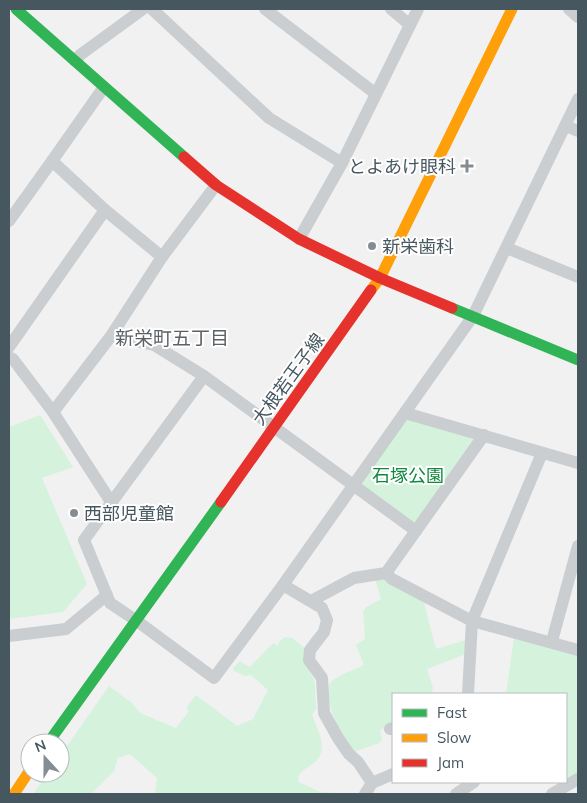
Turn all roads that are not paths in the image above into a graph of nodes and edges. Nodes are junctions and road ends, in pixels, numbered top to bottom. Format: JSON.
{"nodes":[{"id":1,"x":16,"y":9,"type":"edge"},
{"id":2,"x":143,"y":9,"type":"edge"},
{"id":3,"x":152,"y":9,"type":"edge"},
{"id":4,"x":265,"y":9,"type":"edge"},
{"id":5,"x":391,"y":9,"type":"edge"},
{"id":6,"x":418,"y":9,"type":"edge"},
{"id":7,"x":511,"y":9,"type":"edge"},
{"id":8,"x":569,"y":9,"type":"edge"},
{"id":9,"x":578,"y":17,"type":"edge"},
{"id":10,"x":410,"y":25,"type":"junction"},
{"id":11,"x":75,"y":61,"type":"junction"},
{"id":12,"x":104,"y":87,"type":"junction"},
{"id":13,"x":376,"y":94,"type":"junction"},
{"id":14,"x":578,"y":100,"type":"edge"},
{"id":15,"x":572,"y":128,"type":"edge"},
{"id":16,"x":52,"y":162,"type":"junction"},
{"id":17,"x":342,"y":163,"type":"junction"},
{"id":18,"x":216,"y":185,"type":"junction"},
{"id":19,"x":105,"y":210,"type":"junction"},
{"id":20,"x":9,"y":221,"type":"edge"},
{"id":21,"x":299,"y":238,"type":"junction"},
{"id":22,"x":507,"y":248,"type":"junction"},
{"id":23,"x":162,"y":258,"type":"junction"},
{"id":24,"x":578,"y":277,"type":"edge"},
{"id":25,"x":380,"y":278,"type":"junction"},
{"id":26,"x":473,"y":316,"type":"junction"},
{"id":27,"x":111,"y":336,"type":"junction"},
{"id":28,"x":9,"y":347,"type":"edge"},
{"id":29,"x":9,"y":357,"type":"edge"},
{"id":30,"x":578,"y":360,"type":"edge"},
{"id":31,"x":204,"y":376,"type":"junction"},
{"id":32,"x":53,"y":412,"type":"junction"},
{"id":33,"x":405,"y":412,"type":"junction"},
{"id":34,"x":274,"y":429,"type":"junction"},
{"id":35,"x":484,"y":435,"type":"junction"},
{"id":36,"x":542,"y":453,"type":"junction"},
{"id":37,"x":578,"y":463,"type":"edge"},
{"id":38,"x":353,"y":484,"type":"junction"},
{"id":39,"x":112,"y":502,"type":"junction"},
{"id":40,"x":416,"y":531,"type":"junction"},
{"id":41,"x":578,"y":546,"type":"edge"},
{"id":42,"x":386,"y":573,"type":"junction"},
{"id":43,"x":283,"y":585,"type":"junction"},
{"id":44,"x":107,"y":595,"type":"junction"},
{"id":45,"x":311,"y":601,"type":"junction"},
{"id":46,"x":137,"y":621,"type":"junction"},
{"id":47,"x":472,"y":621,"type":"junction"},
{"id":48,"x":9,"y":636,"type":"edge"},
{"id":49,"x":552,"y":641,"type":"junction"},
{"id":50,"x":578,"y":650,"type":"edge"},
{"id":51,"x":468,"y":693,"type":"edge"},
{"id":52,"x":55,"y":733,"type":"edge"},
{"id":53,"x":392,"y":774,"type":"edge"},
{"id":54,"x":578,"y":779,"type":"edge"},
{"id":55,"x":21,"y":783,"type":"edge"},
{"id":56,"x":372,"y":783,"type":"junction"},
{"id":57,"x":472,"y":783,"type":"edge"},
{"id":58,"x":14,"y":794,"type":"edge"},
{"id":59,"x":366,"y":794,"type":"edge"},
{"id":60,"x":456,"y":794,"type":"edge"},
{"id":61,"x":552,"y":794,"type":"edge"}],
"edges":[{"from":1,"to":11,"type":"street"},
{"from":2,"to":11,"type":"street"},
{"from":3,"to":17,"type":"street"},
{"from":4,"to":13,"type":"street"},
{"from":5,"to":10,"type":"street"},
{"from":6,"to":10,"type":"street"},
{"from":7,"to":25,"type":"street","name":"大根若王子線"},
{"from":8,"to":9,"type":"street"},
{"from":10,"to":13,"type":"street"},
{"from":11,"to":12,"type":"street"},
{"from":12,"to":16,"type":"street"},
{"from":12,"to":18,"type":"street"},
{"from":13,"to":17,"type":"street"},
{"from":14,"to":15,"type":"street"},
{"from":15,"to":22,"type":"street"},
{"from":16,"to":19,"type":"street"},
{"from":16,"to":20,"type":"street"},
{"from":17,"to":21,"type":"street"},
{"from":18,"to":21,"type":"street"},
{"from":18,"to":23,"type":"street"},
{"from":19,"to":23,"type":"street"},
{"from":19,"to":28,"type":"street"},
{"from":21,"to":25,"type":"street"},
{"from":22,"to":24,"type":"street"},
{"from":22,"to":26,"type":"street"},
{"from":23,"to":27,"type":"street"},
{"from":25,"to":26,"type":"street"},
{"from":25,"to":34,"type":"street","name":"大根若王子線"},
{"from":26,"to":30,"type":"street"},
{"from":26,"to":33,"type":"street"},
{"from":27,"to":31,"type":"street"},
{"from":27,"to":32,"type":"street"},
{"from":29,"to":32,"type":"street"},
{"from":31,"to":34,"type":"street"},
{"from":31,"to":39,"type":"street"},
{"from":32,"to":39,"type":"street"},
{"from":33,"to":35,"type":"street"},
{"from":33,"to":38,"type":"street"},
{"from":34,"to":38,"type":"street"},
{"from":34,"to":46,"type":"street","name":"大根若王子線"},
{"from":35,"to":36,"type":"street"},
{"from":35,"to":40,"type":"street"},
{"from":36,"to":37,"type":"street"},
{"from":36,"to":47,"type":"street"},
{"from":38,"to":40,"type":"street"},
{"from":38,"to":43,"type":"street"},
{"from":39,"to":44,"type":"street"},
{"from":40,"to":42,"type":"street"},
{"from":41,"to":49,"type":"street"},
{"from":42,"to":45,"type":"street"},
{"from":42,"to":47,"type":"street"},
{"from":43,"to":45,"type":"street"},
{"from":43,"to":46,"type":"street"},
{"from":44,"to":46,"type":"street"},
{"from":44,"to":48,"type":"street"},
{"from":45,"to":56,"type":"street"},
{"from":46,"to":52,"type":"street","name":"大根若王子線"},
{"from":47,"to":49,"type":"street"},
{"from":47,"to":51,"type":"street"},
{"from":49,"to":50,"type":"street"},
{"from":53,"to":56,"type":"street"},
{"from":54,"to":61,"type":"street"},
{"from":55,"to":58,"type":"street"},
{"from":56,"to":59,"type":"street"},
{"from":57,"to":60,"type":"street"}]}
